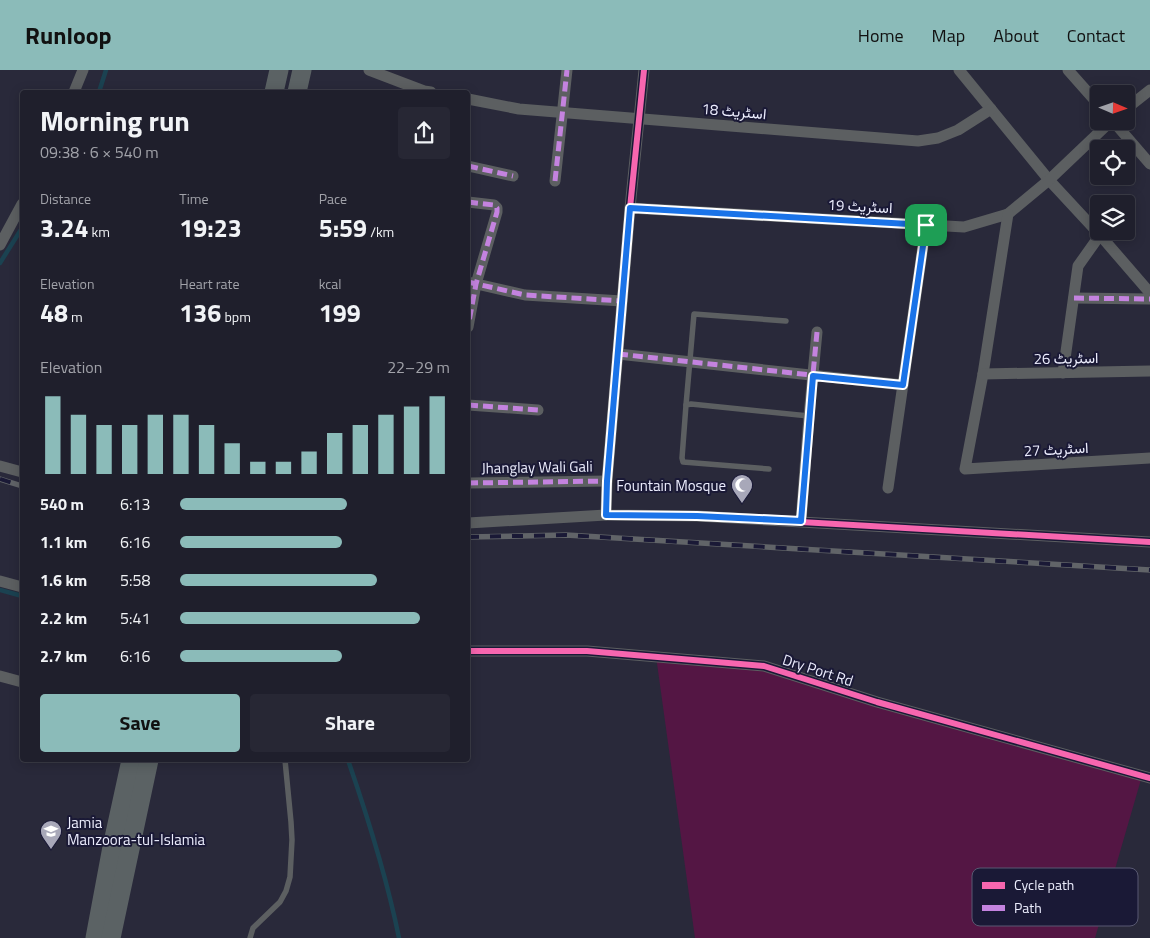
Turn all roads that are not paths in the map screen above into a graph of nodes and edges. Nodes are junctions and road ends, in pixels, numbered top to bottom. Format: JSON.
{"nodes":[{"id":1,"x":83,"y":70,"type":"edge"},
{"id":2,"x":279,"y":70,"type":"edge"},
{"id":3,"x":302,"y":70,"type":"edge"},
{"id":4,"x":369,"y":70,"type":"edge"},
{"id":5,"x":567,"y":70,"type":"edge"},
{"id":6,"x":644,"y":70,"type":"edge"},
{"id":7,"x":958,"y":70,"type":"edge"},
{"id":8,"x":1068,"y":70,"type":"edge"},
{"id":9,"x":75,"y":90,"type":"edge"},
{"id":10,"x":274,"y":90,"type":"edge"},
{"id":11,"x":297,"y":90,"type":"edge"},
{"id":12,"x":421,"y":90,"type":"edge"},
{"id":13,"x":1150,"y":90,"type":"edge"},
{"id":14,"x":1090,"y":95,"type":"edge"},
{"id":15,"x":470,"y":99,"type":"edge"},
{"id":16,"x":1135,"y":102,"type":"edge"},
{"id":17,"x":991,"y":109,"type":"junction"},
{"id":18,"x":563,"y":113,"type":"junction"},
{"id":19,"x":640,"y":119,"type":"junction"},
{"id":20,"x":1102,"y":130,"type":"edge"},
{"id":21,"x":1120,"y":130,"type":"edge"},
{"id":22,"x":1150,"y":164,"type":"edge"},
{"id":23,"x":470,"y":166,"type":"edge"},
{"id":24,"x":513,"y":176,"type":"dead end"},
{"id":25,"x":1049,"y":180,"type":"junction"},
{"id":26,"x":555,"y":181,"type":"dead end"},
{"id":27,"x":470,"y":202,"type":"edge"},
{"id":28,"x":20,"y":208,"type":"edge"},
{"id":29,"x":630,"y":208,"type":"junction"},
{"id":30,"x":1008,"y":214,"type":"junction"},
{"id":31,"x":1090,"y":224,"type":"edge"},
{"id":32,"x":926,"y":225,"type":"junction"},
{"id":33,"x":1096,"y":240,"type":"edge"},
{"id":34,"x":1104,"y":240,"type":"edge"},
{"id":35,"x":0,"y":245,"type":"edge"},
{"id":36,"x":472,"y":283,"type":"edge"},
{"id":37,"x":1150,"y":293,"type":"edge"},
{"id":38,"x":1074,"y":298,"type":"junction"},
{"id":39,"x":1150,"y":299,"type":"edge"},
{"id":40,"x":622,"y":301,"type":"junction"},
{"id":41,"x":470,"y":304,"type":"edge"},
{"id":42,"x":786,"y":321,"type":"dead end"},
{"id":43,"x":817,"y":332,"type":"dead end"},
{"id":44,"x":618,"y":354,"type":"junction"},
{"id":45,"x":689,"y":362,"type":"junction"},
{"id":46,"x":1150,"y":372,"type":"edge"},
{"id":47,"x":1063,"y":373,"type":"junction"},
{"id":48,"x":983,"y":374,"type":"junction"},
{"id":49,"x":813,"y":376,"type":"junction"},
{"id":50,"x":903,"y":385,"type":"junction"},
{"id":51,"x":470,"y":404,"type":"edge"},
{"id":52,"x":686,"y":405,"type":"junction"},
{"id":53,"x":538,"y":410,"type":"dead end"},
{"id":54,"x":809,"y":416,"type":"junction"},
{"id":55,"x":1150,"y":458,"type":"edge"},
{"id":56,"x":0,"y":466,"type":"edge"},
{"id":57,"x":769,"y":469,"type":"dead end"},
{"id":58,"x":20,"y":471,"type":"edge"},
{"id":59,"x":607,"y":481,"type":"junction"},
{"id":60,"x":470,"y":483,"type":"edge"},
{"id":61,"x":888,"y":488,"type":"dead end"},
{"id":62,"x":606,"y":515,"type":"junction"},
{"id":63,"x":801,"y":521,"type":"junction"},
{"id":64,"x":470,"y":523,"type":"edge"},
{"id":65,"x":1150,"y":542,"type":"edge"},
{"id":66,"x":0,"y":581,"type":"edge"},
{"id":67,"x":20,"y":586,"type":"edge"},
{"id":68,"x":470,"y":651,"type":"edge"},
{"id":69,"x":0,"y":676,"type":"edge"},
{"id":70,"x":20,"y":681,"type":"edge"},
{"id":71,"x":131,"y":762,"type":"edge"},
{"id":72,"x":149,"y":762,"type":"edge"},
{"id":73,"x":285,"y":762,"type":"edge"},
{"id":74,"x":1150,"y":778,"type":"edge"},
{"id":75,"x":95,"y":938,"type":"edge"},
{"id":76,"x":111,"y":938,"type":"edge"},
{"id":77,"x":250,"y":938,"type":"edge"}],
"edges":[{"from":1,"to":9,"type":"street"},
{"from":2,"to":10,"type":"main road"},
{"from":3,"to":11,"type":"main road"},
{"from":4,"to":12,"type":"street"},
{"from":5,"to":18,"type":"street"},
{"from":6,"to":19,"type":"street"},
{"from":7,"to":17,"type":"street"},
{"from":8,"to":14,"type":"street"},
{"from":13,"to":16,"type":"street"},
{"from":15,"to":18,"type":"street","name":"اسٹریٹ 18"},
{"from":17,"to":19,"type":"street","name":"اسٹریٹ 18"},
{"from":17,"to":25,"type":"street"},
{"from":18,"to":19,"type":"street","name":"اسٹریٹ 18"},
{"from":18,"to":26,"type":"street"},
{"from":19,"to":29,"type":"street"},
{"from":20,"to":25,"type":"street","name":"اسٹریٹ 19"},
{"from":21,"to":22,"type":"street"},
{"from":23,"to":24,"type":"street"},
{"from":25,"to":30,"type":"street","name":"اسٹریٹ 19"},
{"from":25,"to":31,"type":"street"},
{"from":27,"to":36,"type":"street"},
{"from":28,"to":35,"type":"street"},
{"from":29,"to":32,"type":"street","name":"اسٹریٹ 19"},
{"from":29,"to":40,"type":"street"},
{"from":30,"to":32,"type":"street","name":"اسٹریٹ 19"},
{"from":30,"to":48,"type":"street"},
{"from":32,"to":50,"type":"street"},
{"from":33,"to":38,"type":"street"},
{"from":34,"to":37,"type":"street"},
{"from":36,"to":40,"type":"street"},
{"from":36,"to":41,"type":"street"},
{"from":38,"to":39,"type":"street"},
{"from":38,"to":47,"type":"street"},
{"from":40,"to":44,"type":"street"},
{"from":42,"to":45,"type":"lane"},
{"from":43,"to":49,"type":"street"},
{"from":44,"to":45,"type":"street"},
{"from":44,"to":59,"type":"street"},
{"from":45,"to":49,"type":"street"},
{"from":45,"to":52,"type":"lane"},
{"from":46,"to":47,"type":"street","name":"اسٹریٹ 26"},
{"from":47,"to":48,"type":"street","name":"اسٹریٹ 26"},
{"from":48,"to":55,"type":"street","name":"اسٹریٹ 27"},
{"from":49,"to":50,"type":"street"},
{"from":49,"to":54,"type":"street"},
{"from":50,"to":61,"type":"street"},
{"from":51,"to":53,"type":"street"},
{"from":52,"to":54,"type":"lane"},
{"from":52,"to":57,"type":"lane"},
{"from":54,"to":63,"type":"street"},
{"from":56,"to":58,"type":"street"},
{"from":59,"to":60,"type":"street","name":"Jhanglay Wali Gali"},
{"from":59,"to":62,"type":"street"},
{"from":62,"to":63,"type":"street"},
{"from":62,"to":64,"type":"street"},
{"from":63,"to":65,"type":"street"},
{"from":66,"to":67,"type":"street"},
{"from":68,"to":74,"type":"street","name":"Dry Port Rd"},
{"from":69,"to":70,"type":"street"},
{"from":71,"to":75,"type":"main road"},
{"from":72,"to":76,"type":"main road"},
{"from":73,"to":77,"type":"lane"}]}
